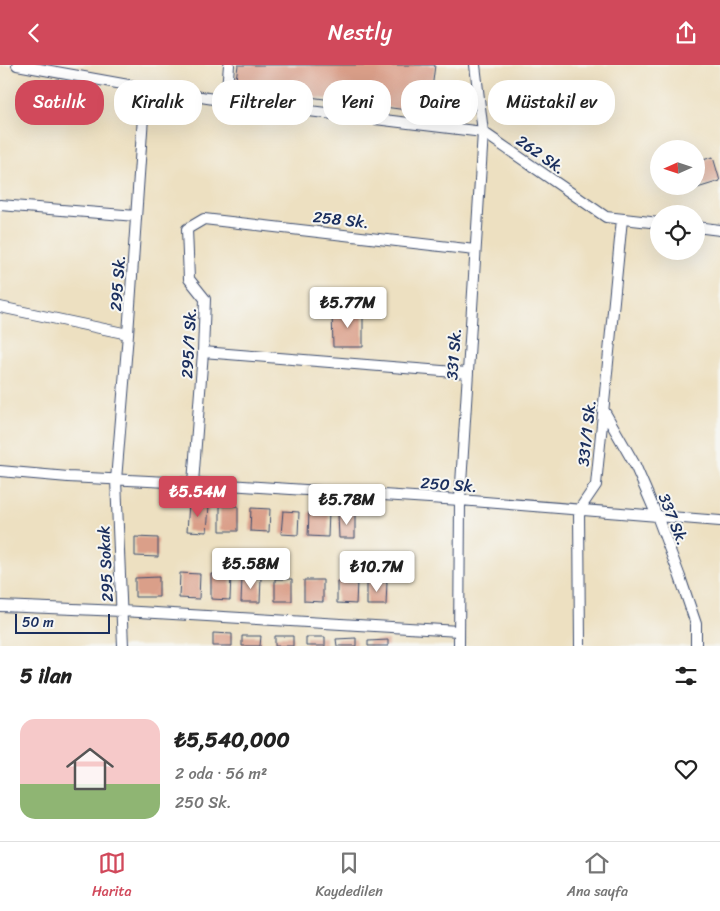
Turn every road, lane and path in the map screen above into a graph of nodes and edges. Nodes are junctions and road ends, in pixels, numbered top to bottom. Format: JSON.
{"nodes":[{"id":1,"x":16,"y":65,"type":"edge"},
{"id":2,"x":229,"y":65,"type":"edge"},
{"id":3,"x":475,"y":65,"type":"edge"},
{"id":4,"x":228,"y":80,"type":"edge"},
{"id":5,"x":114,"y":82,"type":"edge"},
{"id":6,"x":313,"y":111,"type":"edge"},
{"id":7,"x":142,"y":125,"type":"edge"},
{"id":8,"x":483,"y":132,"type":"junction"},
{"id":9,"x":0,"y":205,"type":"edge"},
{"id":10,"x":136,"y":216,"type":"junction"},
{"id":11,"x":204,"y":219,"type":"joint"},
{"id":12,"x":622,"y":219,"type":"junction"},
{"id":13,"x":650,"y":222,"type":"edge"},
{"id":14,"x":705,"y":228,"type":"edge"},
{"id":15,"x":720,"y":230,"type":"edge"},
{"id":16,"x":475,"y":250,"type":"junction"},
{"id":17,"x":0,"y":307,"type":"edge"},
{"id":18,"x":128,"y":334,"type":"junction"},
{"id":19,"x":203,"y":352,"type":"junction"},
{"id":20,"x":467,"y":373,"type":"junction"},
{"id":21,"x":604,"y":409,"type":"junction"},
{"id":22,"x":0,"y":471,"type":"edge"},
{"id":23,"x":116,"y":480,"type":"junction"},
{"id":24,"x":193,"y":483,"type":"junction"},
{"id":25,"x":460,"y":500,"type":"junction"},
{"id":26,"x":579,"y":510,"type":"junction"},
{"id":27,"x":657,"y":516,"type":"junction"},
{"id":28,"x":720,"y":521,"type":"edge"},
{"id":29,"x":0,"y":606,"type":"edge"},
{"id":30,"x":122,"y":611,"type":"junction"},
{"id":31,"x":459,"y":631,"type":"junction"},
{"id":32,"x":123,"y":646,"type":"edge"},
{"id":33,"x":459,"y":646,"type":"edge"},
{"id":34,"x":580,"y":646,"type":"edge"},
{"id":35,"x":696,"y":646,"type":"edge"}],
"edges":[{"from":1,"to":5,"type":"street","name":"262 Sk."},
{"from":2,"to":4,"type":"street"},
{"from":3,"to":8,"type":"street","name":"331 Sk."},
{"from":6,"to":8,"type":"street","name":"262 Sk."},
{"from":7,"to":10,"type":"street","name":"295 Sk."},
{"from":8,"to":12,"type":"street","name":"262 Sk."},
{"from":8,"to":16,"type":"street","name":"331 Sk."},
{"from":9,"to":10,"type":"street"},
{"from":10,"to":18,"type":"street","name":"295 Sk."},
{"from":11,"to":16,"type":"street","name":"258 Sk."},
{"from":11,"to":19,"type":"street","name":"295/1 Sk."},
{"from":12,"to":13,"type":"street","name":"262 Sk."},
{"from":12,"to":21,"type":"street","name":"331/1 Sk."},
{"from":14,"to":15,"type":"street"},
{"from":16,"to":20,"type":"street","name":"331 Sk."},
{"from":17,"to":18,"type":"street"},
{"from":18,"to":23,"type":"street","name":"295 Sk."},
{"from":19,"to":20,"type":"street"},
{"from":19,"to":24,"type":"street","name":"295/1 Sk."},
{"from":20,"to":25,"type":"street","name":"331 Sk."},
{"from":21,"to":26,"type":"street","name":"331/1 Sk."},
{"from":21,"to":27,"type":"street","name":"337 Sk."},
{"from":22,"to":23,"type":"street","name":"250 Sk."},
{"from":23,"to":24,"type":"street","name":"250 Sk."},
{"from":23,"to":30,"type":"street","name":"295 Sokak"},
{"from":24,"to":25,"type":"street","name":"250 Sk."},
{"from":25,"to":26,"type":"street","name":"250 Sk."},
{"from":25,"to":31,"type":"street","name":"331 Sk."},
{"from":26,"to":27,"type":"street","name":"250 Sk."},
{"from":26,"to":34,"type":"street"},
{"from":27,"to":28,"type":"street","name":"250 Sk."},
{"from":27,"to":35,"type":"street","name":"337 Sk."},
{"from":29,"to":30,"type":"street"},
{"from":30,"to":31,"type":"street"},
{"from":30,"to":32,"type":"street","name":"295 Sokak"},
{"from":31,"to":33,"type":"street","name":"331 Sk."}]}
